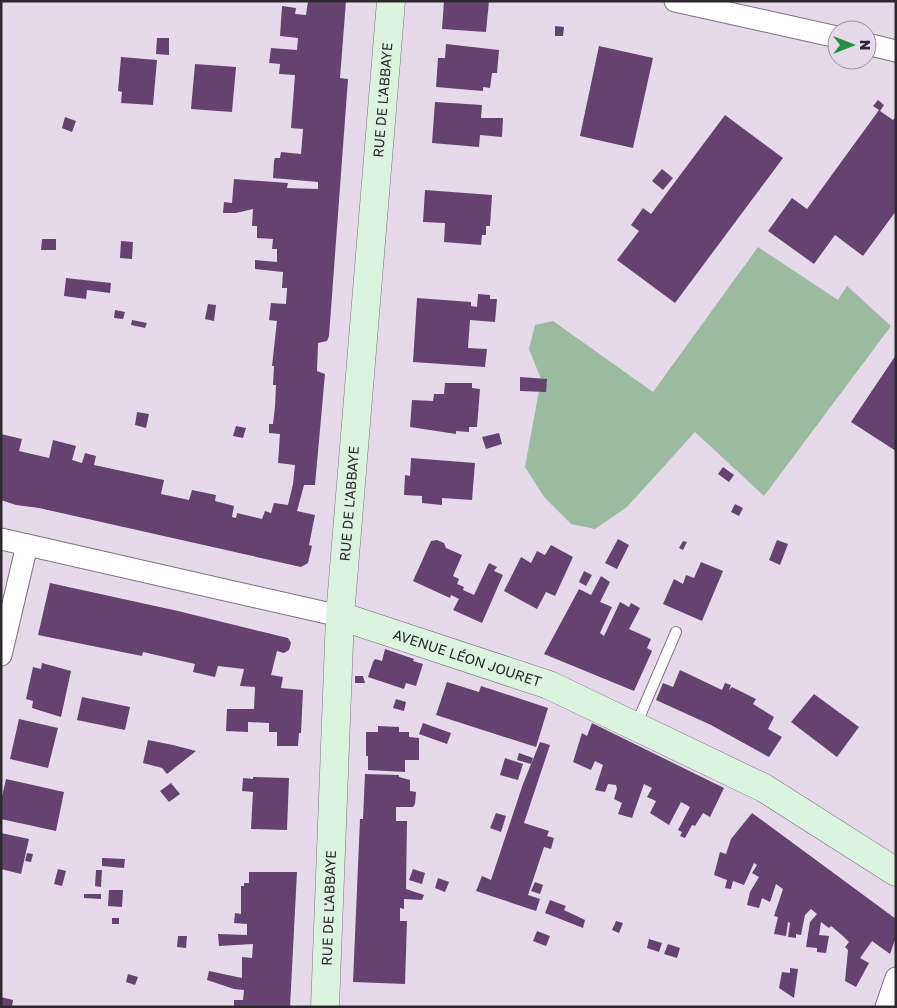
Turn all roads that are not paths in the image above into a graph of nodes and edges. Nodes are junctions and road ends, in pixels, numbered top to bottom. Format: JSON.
{"nodes":[{"id":1,"x":391,"y":1,"type":"edge"},
{"id":2,"x":675,"y":1,"type":"edge"},
{"id":3,"x":827,"y":35,"type":"edge"},
{"id":4,"x":877,"y":46,"type":"edge"},
{"id":5,"x":896,"y":50,"type":"edge"},
{"id":6,"x":1,"y":538,"type":"edge"},
{"id":7,"x":27,"y":544,"type":"junction"},
{"id":8,"x":340,"y":616,"type":"junction"},
{"id":9,"x":676,"y":632,"type":"dead end"},
{"id":10,"x":1,"y":655,"type":"edge"},
{"id":11,"x":636,"y":727,"type":"junction"},
{"id":12,"x":896,"y":872,"type":"edge"},
{"id":13,"x":896,"y":978,"type":"edge"},
{"id":14,"x":325,"y":1007,"type":"edge"},
{"id":15,"x":886,"y":1007,"type":"edge"}],
"edges":[{"from":1,"to":8,"type":"street","name":"RUE DE L'ABBAYE"},
{"from":2,"to":3,"type":"street"},
{"from":4,"to":5,"type":"street"},
{"from":6,"to":7,"type":"street","name":"AVENUE LÉON JOURET"},
{"from":7,"to":8,"type":"street","name":"AVENUE LÉON JOURET"},
{"from":7,"to":10,"type":"street"},
{"from":8,"to":11,"type":"street","name":"AVENUE LÉON JOURET"},
{"from":8,"to":14,"type":"street","name":"RUE DE L'ABBAYE"},
{"from":9,"to":11,"type":"lane"},
{"from":11,"to":12,"type":"street","name":"AVENUE LÉON JOURET"},
{"from":13,"to":15,"type":"street"}]}
